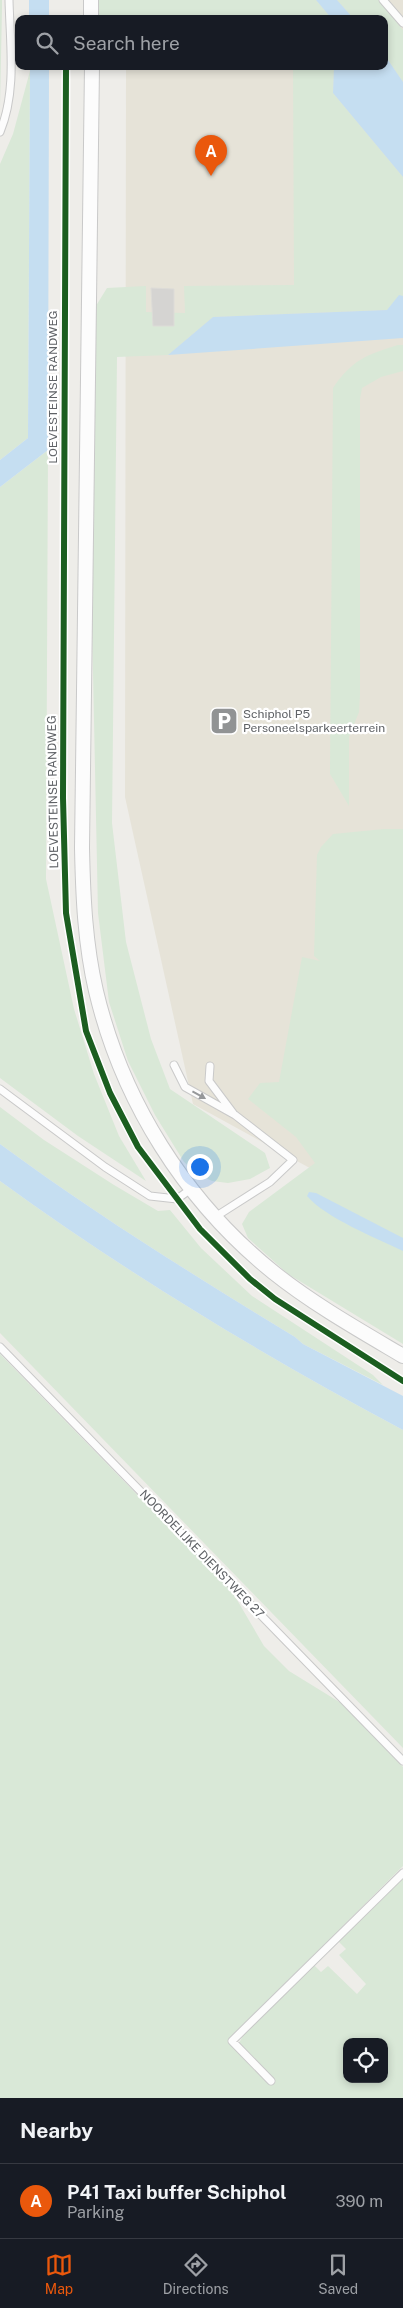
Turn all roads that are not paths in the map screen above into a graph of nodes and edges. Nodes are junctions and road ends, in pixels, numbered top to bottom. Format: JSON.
{"nodes":[{"id":1,"x":9,"y":0,"type":"edge"},
{"id":2,"x":91,"y":0,"type":"edge"},
{"id":3,"x":383,"y":0,"type":"edge"},
{"id":4,"x":91,"y":15,"type":"edge"},
{"id":5,"x":403,"y":23,"type":"edge"},
{"id":6,"x":92,"y":70,"type":"edge"},
{"id":7,"x":0,"y":132,"type":"edge"},
{"id":8,"x":174,"y":1065,"type":"dead end"},
{"id":9,"x":210,"y":1066,"type":"dead end"},
{"id":10,"x":0,"y":1089,"type":"edge"},
{"id":11,"x":235,"y":1115,"type":"junction"},
{"id":12,"x":191,"y":1189,"type":"junction"},
{"id":13,"x":215,"y":1217,"type":"junction"},
{"id":14,"x":0,"y":1347,"type":"edge"},
{"id":15,"x":403,"y":1356,"type":"edge"},
{"id":16,"x":403,"y":1761,"type":"edge"},
{"id":17,"x":403,"y":1873,"type":"edge"},
{"id":18,"x":271,"y":2081,"type":"dead end"}],
"edges":[{"from":1,"to":7,"type":"lane"},
{"from":2,"to":4,"type":"street"},
{"from":3,"to":5,"type":"lane"},
{"from":6,"to":12,"type":"street"},
{"from":8,"to":11,"type":"lane","one_way":true},
{"from":9,"to":11,"type":"lane"},
{"from":10,"to":12,"type":"lane"},
{"from":11,"to":13,"type":"lane"},
{"from":12,"to":13,"type":"street"},
{"from":13,"to":15,"type":"street"},
{"from":14,"to":16,"type":"lane","name":"NOORDELIJKE DIENSTWEG 27"},
{"from":17,"to":18,"type":"lane"}]}
